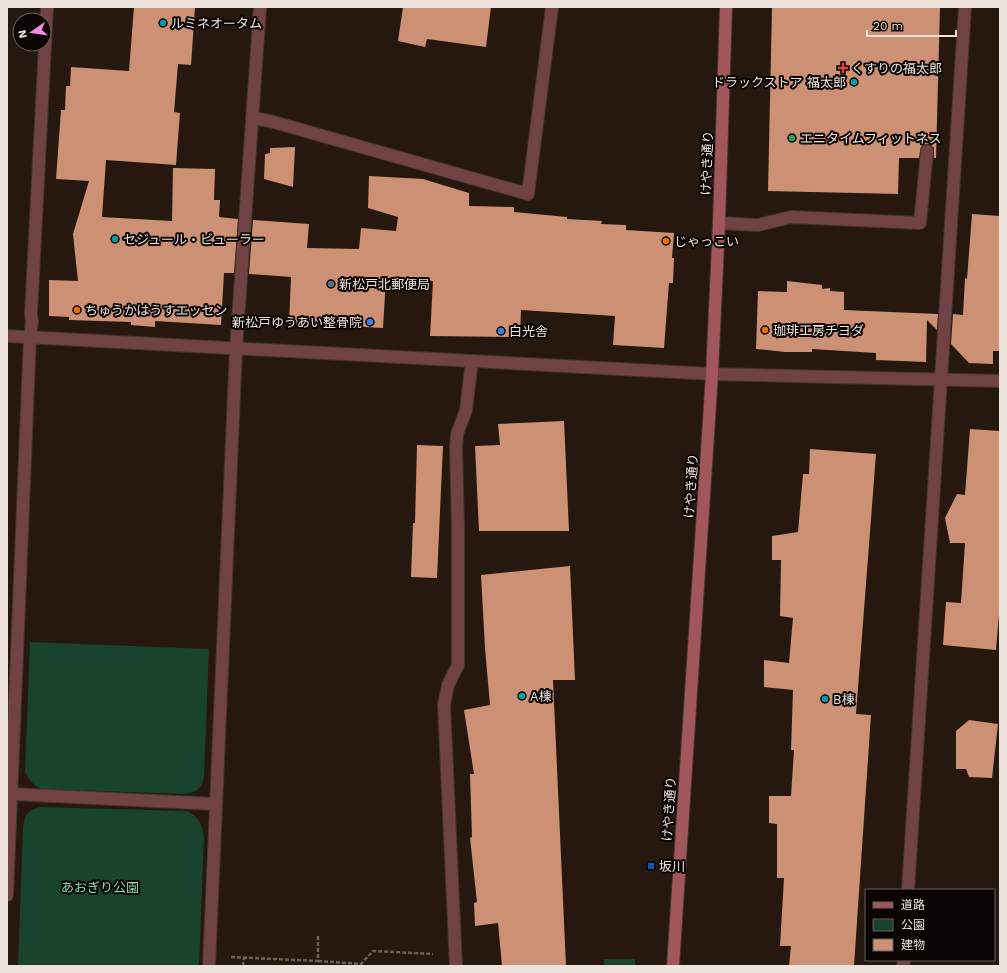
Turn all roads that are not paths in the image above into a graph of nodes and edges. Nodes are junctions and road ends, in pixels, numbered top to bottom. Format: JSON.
{"nodes":[{"id":1,"x":47,"y":7,"type":"edge"},
{"id":2,"x":260,"y":7,"type":"edge"},
{"id":3,"x":552,"y":7,"type":"edge"},
{"id":4,"x":726,"y":7,"type":"edge"},
{"id":5,"x":965,"y":7,"type":"edge"},
{"id":6,"x":253,"y":118,"type":"junction"},
{"id":7,"x":927,"y":151,"type":"dead end"},
{"id":8,"x":719,"y":223,"type":"junction"},
{"id":9,"x":7,"y":336,"type":"edge"},
{"id":10,"x":30,"y":337,"type":"junction"},
{"id":11,"x":236,"y":349,"type":"junction"},
{"id":12,"x":472,"y":362,"type":"junction"},
{"id":13,"x":712,"y":374,"type":"junction"},
{"id":14,"x":940,"y":380,"type":"junction"},
{"id":15,"x":1000,"y":381,"type":"edge"},
{"id":16,"x":12,"y":794,"type":"junction"},
{"id":17,"x":216,"y":804,"type":"junction"},
{"id":18,"x":8,"y":842,"type":"edge"},
{"id":19,"x":908,"y":889,"type":"edge"},
{"id":20,"x":7,"y":895,"type":"edge"},
{"id":21,"x":456,"y":960,"type":"edge"},
{"id":22,"x":210,"y":966,"type":"edge"},
{"id":23,"x":673,"y":966,"type":"edge"}],
"edges":[{"from":1,"to":10,"type":"street"},
{"from":2,"to":6,"type":"street"},
{"from":3,"to":6,"type":"street"},
{"from":4,"to":8,"type":"street","name":"けやき通り"},
{"from":5,"to":14,"type":"street"},
{"from":6,"to":11,"type":"street"},
{"from":7,"to":8,"type":"street"},
{"from":8,"to":13,"type":"street","name":"けやき通り"},
{"from":9,"to":10,"type":"street"},
{"from":10,"to":11,"type":"street"},
{"from":10,"to":16,"type":"street"},
{"from":11,"to":12,"type":"street"},
{"from":11,"to":17,"type":"street"},
{"from":12,"to":13,"type":"street"},
{"from":12,"to":21,"type":"street"},
{"from":13,"to":14,"type":"street"},
{"from":13,"to":23,"type":"street","name":"けやき通り"},
{"from":14,"to":15,"type":"street"},
{"from":14,"to":19,"type":"street"},
{"from":16,"to":17,"type":"street"},
{"from":16,"to":18,"type":"street"},
{"from":17,"to":22,"type":"street"},
{"from":18,"to":20,"type":"street"}]}
